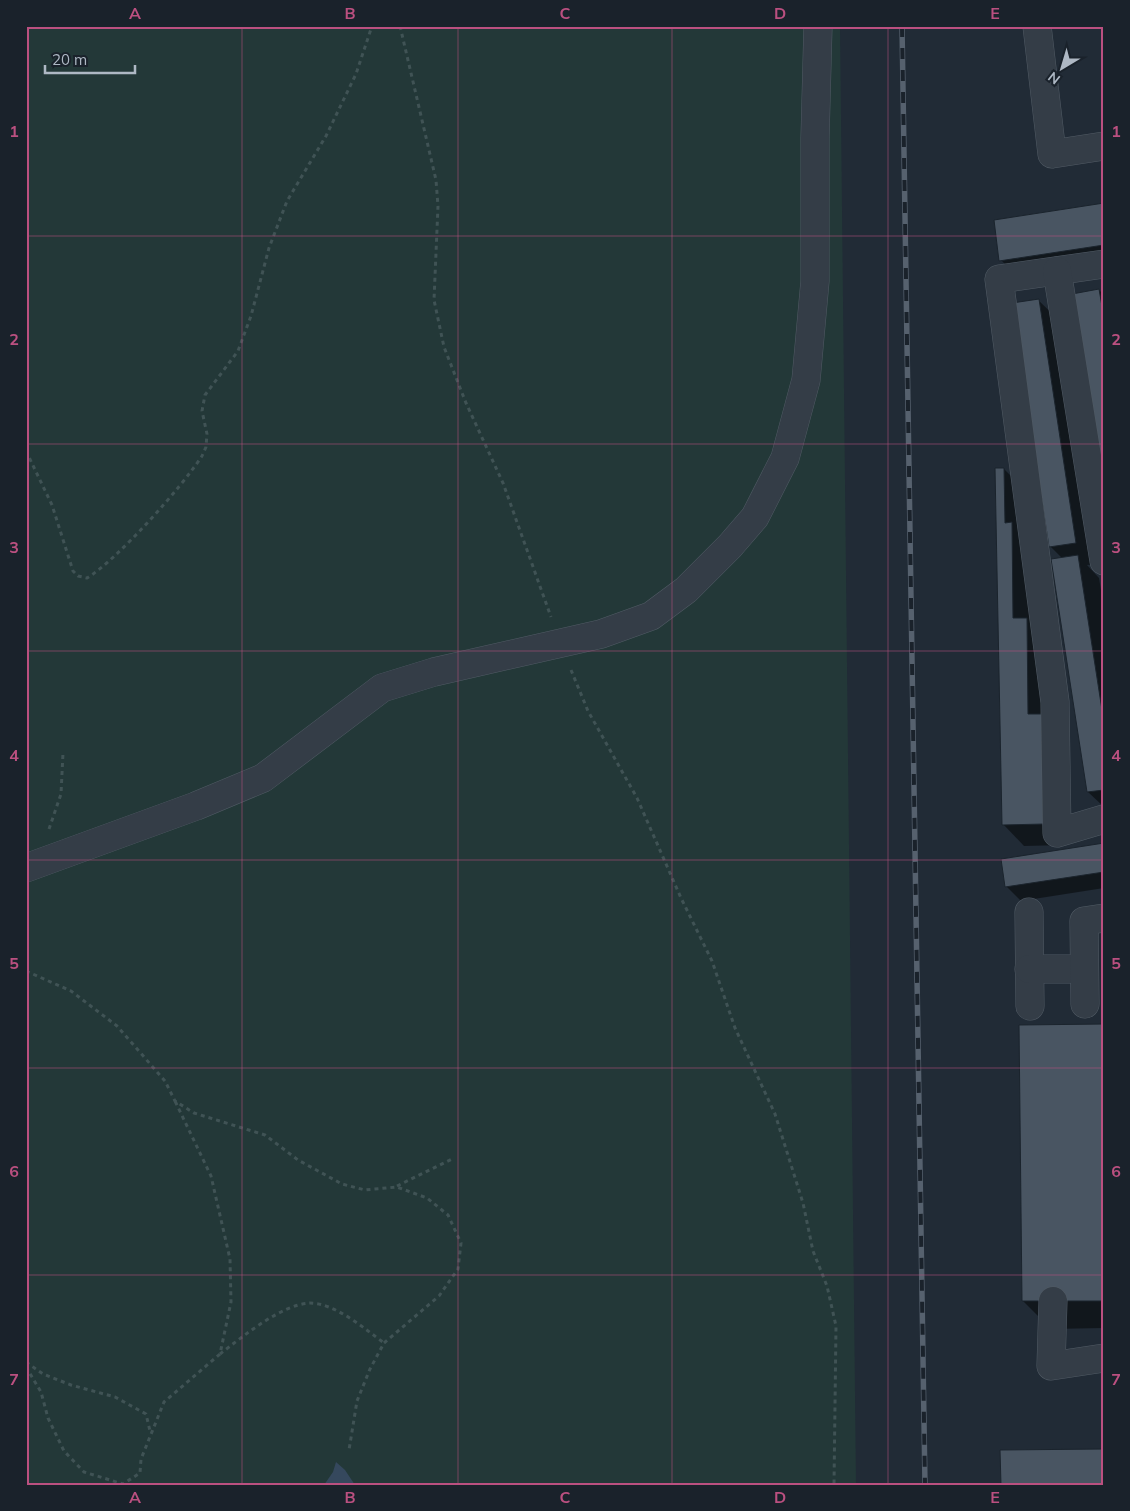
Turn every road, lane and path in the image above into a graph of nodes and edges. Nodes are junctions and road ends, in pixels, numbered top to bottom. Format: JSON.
{"nodes":[{"id":1,"x":372,"y":26,"type":"edge"},
{"id":2,"x":400,"y":26,"type":"edge"},
{"id":3,"x":818,"y":26,"type":"edge"},
{"id":4,"x":1037,"y":26,"type":"edge"},
{"id":5,"x":1104,"y":146,"type":"edge"},
{"id":6,"x":1104,"y":264,"type":"edge"},
{"id":7,"x":1057,"y":271,"type":"junction"},
{"id":8,"x":26,"y":451,"type":"edge"},
{"id":9,"x":1104,"y":561,"type":"edge"},
{"id":10,"x":560,"y":642,"type":"junction"},
{"id":11,"x":63,"y":753,"type":"dead end"},
{"id":12,"x":1104,"y":820,"type":"edge"},
{"id":13,"x":31,"y":866,"type":"edge"},
{"id":14,"x":1029,"y":912,"type":"dead end"},
{"id":15,"x":1104,"y":918,"type":"edge"},
{"id":16,"x":1029,"y":969,"type":"junction"},
{"id":17,"x":1084,"y":969,"type":"junction"},
{"id":18,"x":26,"y":971,"type":"edge"},
{"id":19,"x":1085,"y":1004,"type":"dead end"},
{"id":20,"x":1030,"y":1006,"type":"dead end"},
{"id":21,"x":175,"y":1100,"type":"junction"},
{"id":22,"x":452,"y":1159,"type":"dead end"},
{"id":23,"x":397,"y":1187,"type":"junction"},
{"id":24,"x":1053,"y":1301,"type":"dead end"},
{"id":25,"x":384,"y":1344,"type":"junction"},
{"id":26,"x":220,"y":1354,"type":"junction"},
{"id":27,"x":1104,"y":1358,"type":"edge"},
{"id":28,"x":26,"y":1362,"type":"edge"},
{"id":29,"x":26,"y":1367,"type":"edge"},
{"id":30,"x":150,"y":1431,"type":"junction"},
{"id":31,"x":349,"y":1450,"type":"dead end"},
{"id":32,"x":834,"y":1485,"type":"edge"}],
"edges":[{"from":1,"to":8,"type":"path"},
{"from":2,"to":10,"type":"path"},
{"from":3,"to":10,"type":"lane"},
{"from":4,"to":5,"type":"lane"},
{"from":6,"to":7,"type":"lane"},
{"from":7,"to":9,"type":"lane"},
{"from":7,"to":12,"type":"lane"},
{"from":10,"to":13,"type":"lane"},
{"from":10,"to":32,"type":"path"},
{"from":11,"to":13,"type":"path"},
{"from":14,"to":16,"type":"lane"},
{"from":15,"to":17,"type":"lane"},
{"from":16,"to":17,"type":"lane"},
{"from":16,"to":20,"type":"lane"},
{"from":17,"to":19,"type":"lane"},
{"from":18,"to":21,"type":"path"},
{"from":21,"to":23,"type":"path"},
{"from":21,"to":26,"type":"path"},
{"from":22,"to":23,"type":"path"},
{"from":23,"to":25,"type":"path"},
{"from":24,"to":27,"type":"lane"},
{"from":25,"to":26,"type":"path"},
{"from":25,"to":31,"type":"path"},
{"from":26,"to":30,"type":"path"},
{"from":28,"to":30,"type":"path"},
{"from":29,"to":30,"type":"path"}]}
